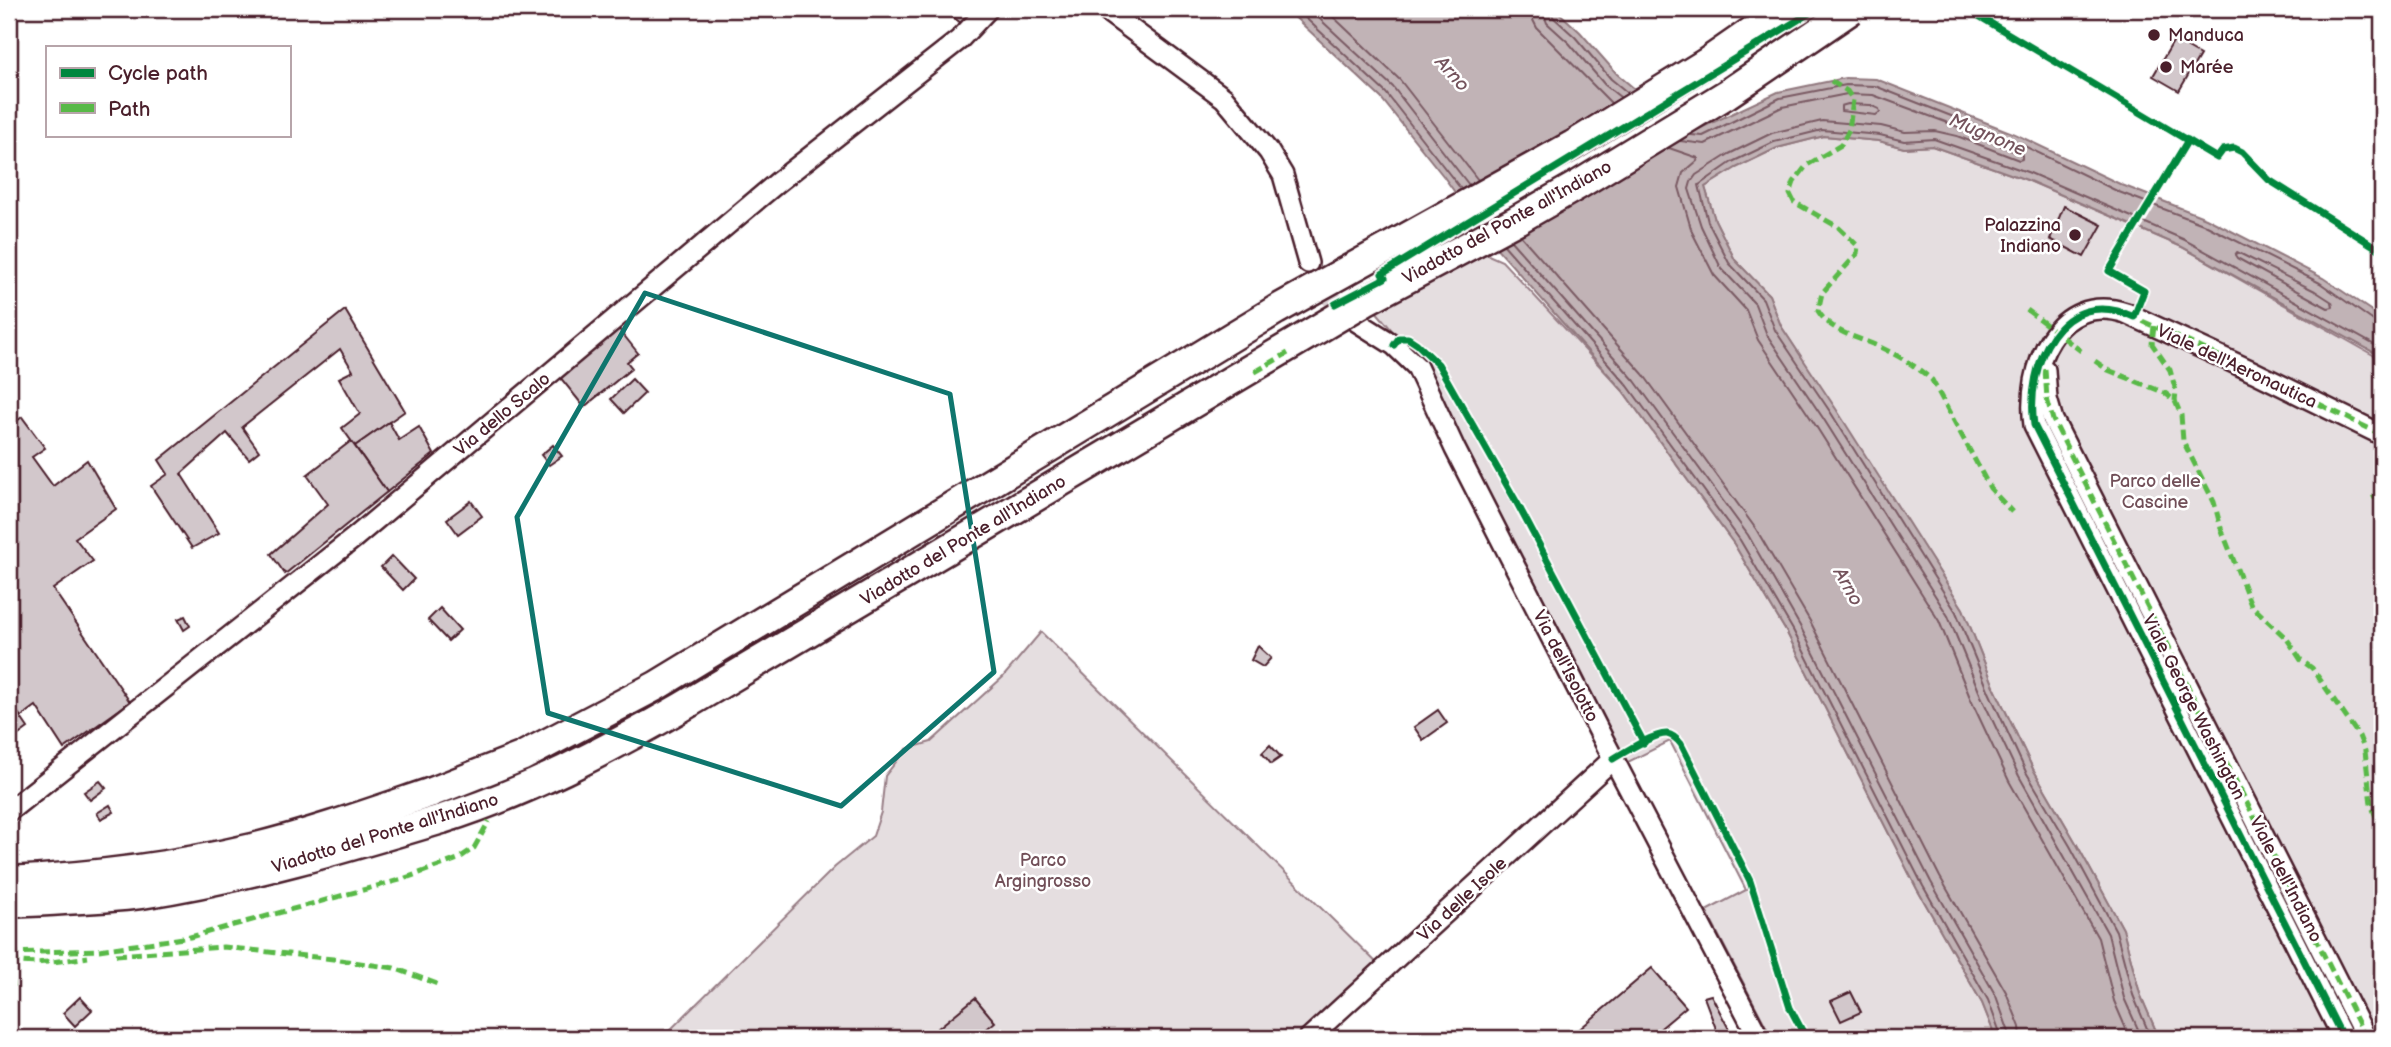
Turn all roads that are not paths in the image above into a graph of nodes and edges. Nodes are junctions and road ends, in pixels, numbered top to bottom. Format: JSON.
{"nodes":[{"id":1,"x":988,"y":9,"type":"edge"},
{"id":2,"x":1104,"y":9,"type":"edge"},
{"id":3,"x":1784,"y":9,"type":"edge"},
{"id":4,"x":1852,"y":9,"type":"edge"},
{"id":5,"x":1308,"y":263,"type":"tunnel mouth"},
{"id":6,"x":1348,"y":316,"type":"tunnel mouth"},
{"id":7,"x":2039,"y":383,"type":"junction"},
{"id":8,"x":2382,"y":435,"type":"edge"},
{"id":9,"x":1614,"y":759,"type":"junction"},
{"id":10,"x":9,"y":811,"type":"edge"},
{"id":11,"x":9,"y":881,"type":"edge"},
{"id":12,"x":9,"y":903,"type":"edge"},
{"id":13,"x":2339,"y":983,"type":"junction"},
{"id":14,"x":2320,"y":991,"type":"junction"},
{"id":15,"x":1309,"y":1038,"type":"edge"},
{"id":16,"x":1759,"y":1038,"type":"edge"},
{"id":17,"x":2343,"y":1038,"type":"edge"},
{"id":18,"x":2366,"y":1038,"type":"edge"}],
"edges":[{"from":1,"to":10,"type":"street","name":"Via dello Scalo"},
{"from":2,"to":5,"type":"street"},
{"from":3,"to":11,"type":"highway","name":"Viadotto del Ponte all'Indiano","bridge":true},
{"from":4,"to":12,"type":"highway","name":"Viadotto del Ponte all'Indiano","bridge":true},
{"from":6,"to":9,"type":"street","name":"Via dell'Isolotto"},
{"from":7,"to":8,"type":"street","name":"Viale dell'Aeronautica"},
{"from":7,"to":13,"type":"street","name":"Viale dell'Indiano"},
{"from":7,"to":14,"type":"street","name":"Viale George Washington"},
{"from":9,"to":15,"type":"street","name":"Via delle Isole"},
{"from":9,"to":16,"type":"street","name":"Via dell'Isolotto"},
{"from":13,"to":14,"type":"street"},
{"from":13,"to":18,"type":"street","name":"Viale dell'Indiano"},
{"from":14,"to":17,"type":"street","name":"Viale George Washington"}]}
